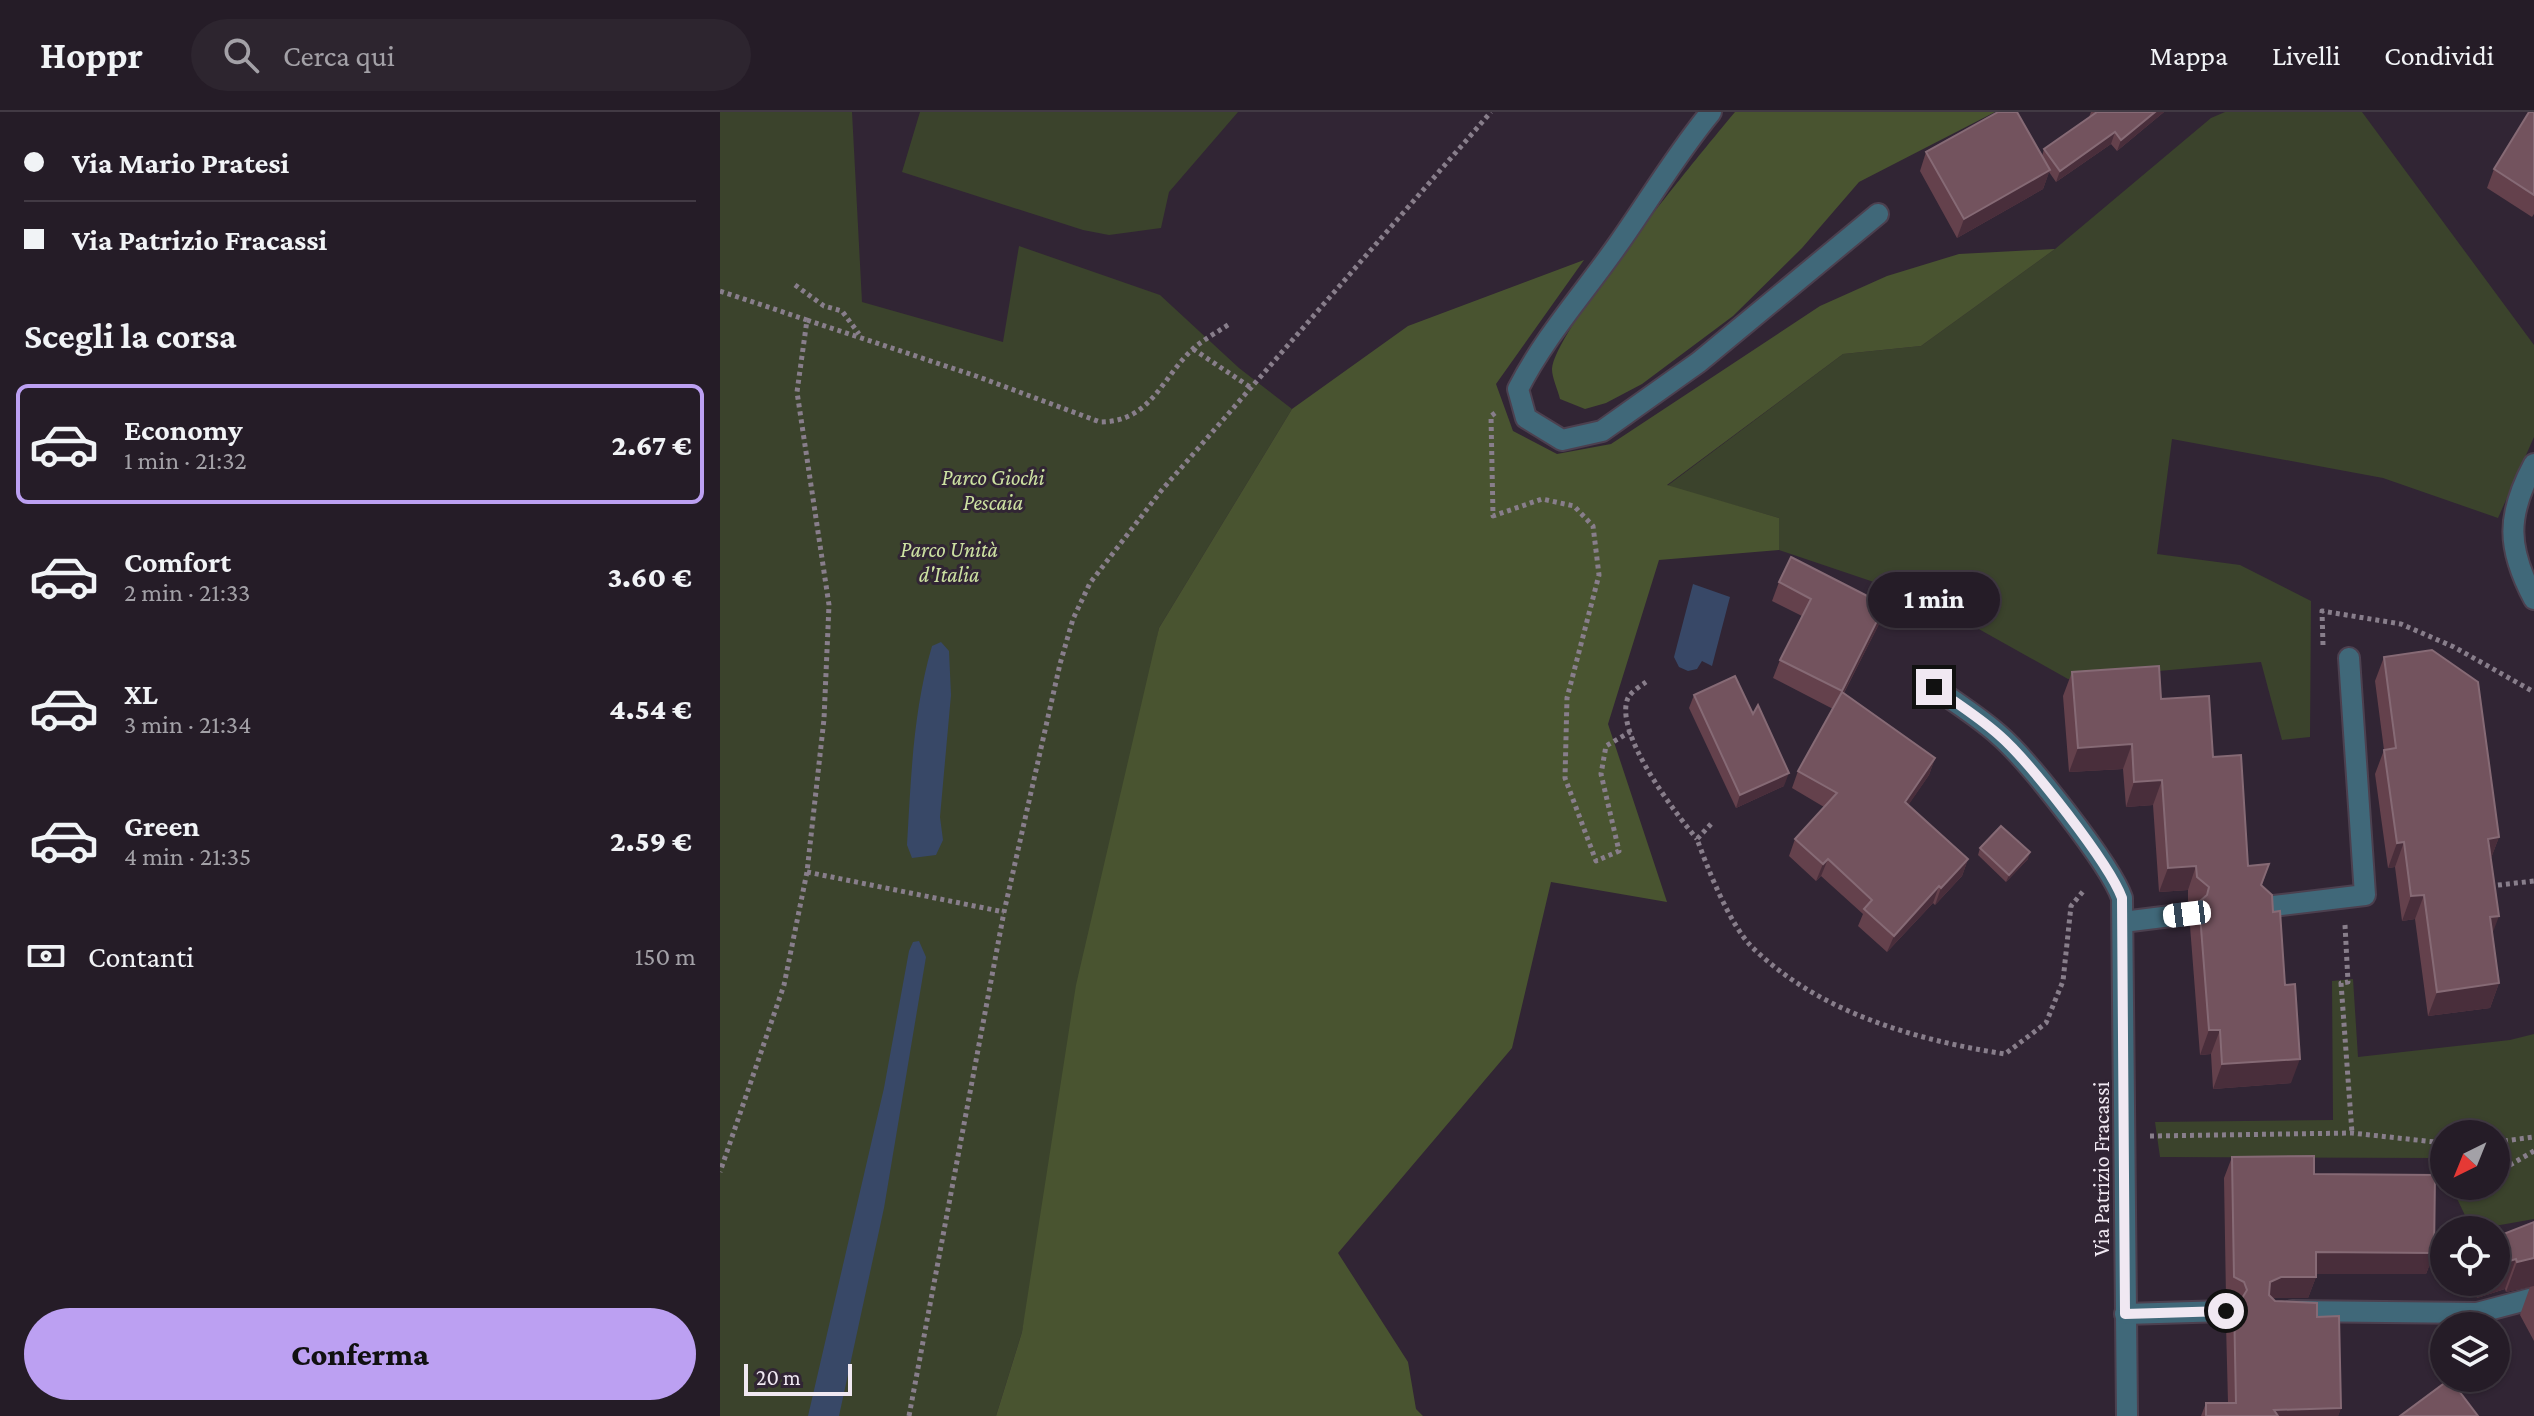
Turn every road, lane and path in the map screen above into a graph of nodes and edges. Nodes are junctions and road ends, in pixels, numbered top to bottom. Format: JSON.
{"nodes":[{"id":1,"x":1491,"y":112,"type":"edge"},
{"id":2,"x":1711,"y":112,"type":"edge"},
{"id":3,"x":1878,"y":214,"type":"dead end"},
{"id":4,"x":795,"y":285,"type":"dead end"},
{"id":5,"x":720,"y":291,"type":"edge"},
{"id":6,"x":807,"y":320,"type":"junction"},
{"id":7,"x":1231,"y":323,"type":"dead end"},
{"id":8,"x":861,"y":336,"type":"junction"},
{"id":9,"x":1193,"y":349,"type":"junction"},
{"id":10,"x":1253,"y":389,"type":"junction"},
{"id":11,"x":1518,"y":389,"type":"junction"},
{"id":12,"x":2534,"y":464,"type":"edge"},
{"id":13,"x":2534,"y":599,"type":"edge"},
{"id":14,"x":2349,"y":658,"type":"dead end"},
{"id":15,"x":1646,"y":682,"type":"dead end"},
{"id":16,"x":1934,"y":687,"type":"dead end"},
{"id":17,"x":1630,"y":732,"type":"junction"},
{"id":18,"x":1711,"y":824,"type":"dead end"},
{"id":19,"x":1697,"y":839,"type":"junction"},
{"id":20,"x":807,"y":872,"type":"junction"},
{"id":21,"x":2109,"y":873,"type":"junction"},
{"id":22,"x":2534,"y":881,"type":"edge"},
{"id":23,"x":2485,"y":886,"type":"edge"},
{"id":24,"x":2265,"y":907,"type":"edge"},
{"id":25,"x":1004,"y":912,"type":"junction"},
{"id":26,"x":2187,"y":914,"type":"dead end"},
{"id":27,"x":2123,"y":922,"type":"junction"},
{"id":28,"x":2346,"y":933,"type":"dead end"},
{"id":29,"x":2352,"y":1133,"type":"junction"},
{"id":30,"x":2126,"y":1136,"type":"junction"},
{"id":31,"x":2534,"y":1137,"type":"edge"},
{"id":32,"x":2510,"y":1140,"type":"edge"},
{"id":33,"x":2430,"y":1141,"type":"edge"},
{"id":34,"x":2534,"y":1151,"type":"edge"},
{"id":35,"x":2510,"y":1165,"type":"edge"},
{"id":36,"x":720,"y":1172,"type":"edge"},
{"id":37,"x":2534,"y":1298,"type":"edge"},
{"id":38,"x":2226,"y":1311,"type":"dead end"},
{"id":39,"x":2273,"y":1311,"type":"edge"},
{"id":40,"x":2125,"y":1314,"type":"junction"},
{"id":41,"x":909,"y":1416,"type":"edge"},
{"id":42,"x":2127,"y":1416,"type":"edge"}],
"edges":[{"from":1,"to":10,"type":"path"},
{"from":2,"to":11,"type":"street"},
{"from":3,"to":11,"type":"street"},
{"from":4,"to":8,"type":"path"},
{"from":5,"to":6,"type":"path"},
{"from":6,"to":8,"type":"path"},
{"from":6,"to":20,"type":"path"},
{"from":7,"to":9,"type":"path"},
{"from":8,"to":9,"type":"path"},
{"from":9,"to":10,"type":"path"},
{"from":10,"to":25,"type":"path"},
{"from":11,"to":17,"type":"path"},
{"from":12,"to":13,"type":"street"},
{"from":14,"to":24,"type":"street"},
{"from":15,"to":17,"type":"path"},
{"from":16,"to":21,"type":"street","name":"Via Patrizio Fracassi"},
{"from":17,"to":19,"type":"path"},
{"from":18,"to":19,"type":"path"},
{"from":19,"to":21,"type":"path"},
{"from":20,"to":25,"type":"path"},
{"from":20,"to":36,"type":"path"},
{"from":21,"to":27,"type":"street","name":"Via Patrizio Fracassi"},
{"from":22,"to":23,"type":"path"},
{"from":25,"to":41,"type":"path"},
{"from":26,"to":27,"type":"street"},
{"from":27,"to":30,"type":"street","name":"Via Patrizio Fracassi"},
{"from":28,"to":29,"type":"path"},
{"from":29,"to":30,"type":"path"},
{"from":29,"to":33,"type":"path"},
{"from":30,"to":40,"type":"street","name":"Via Patrizio Fracassi"},
{"from":31,"to":32,"type":"path"},
{"from":34,"to":35,"type":"path"},
{"from":37,"to":39,"type":"street"},
{"from":38,"to":40,"type":"street"},
{"from":40,"to":42,"type":"street","name":"Via Patrizio Fracassi"}]}
